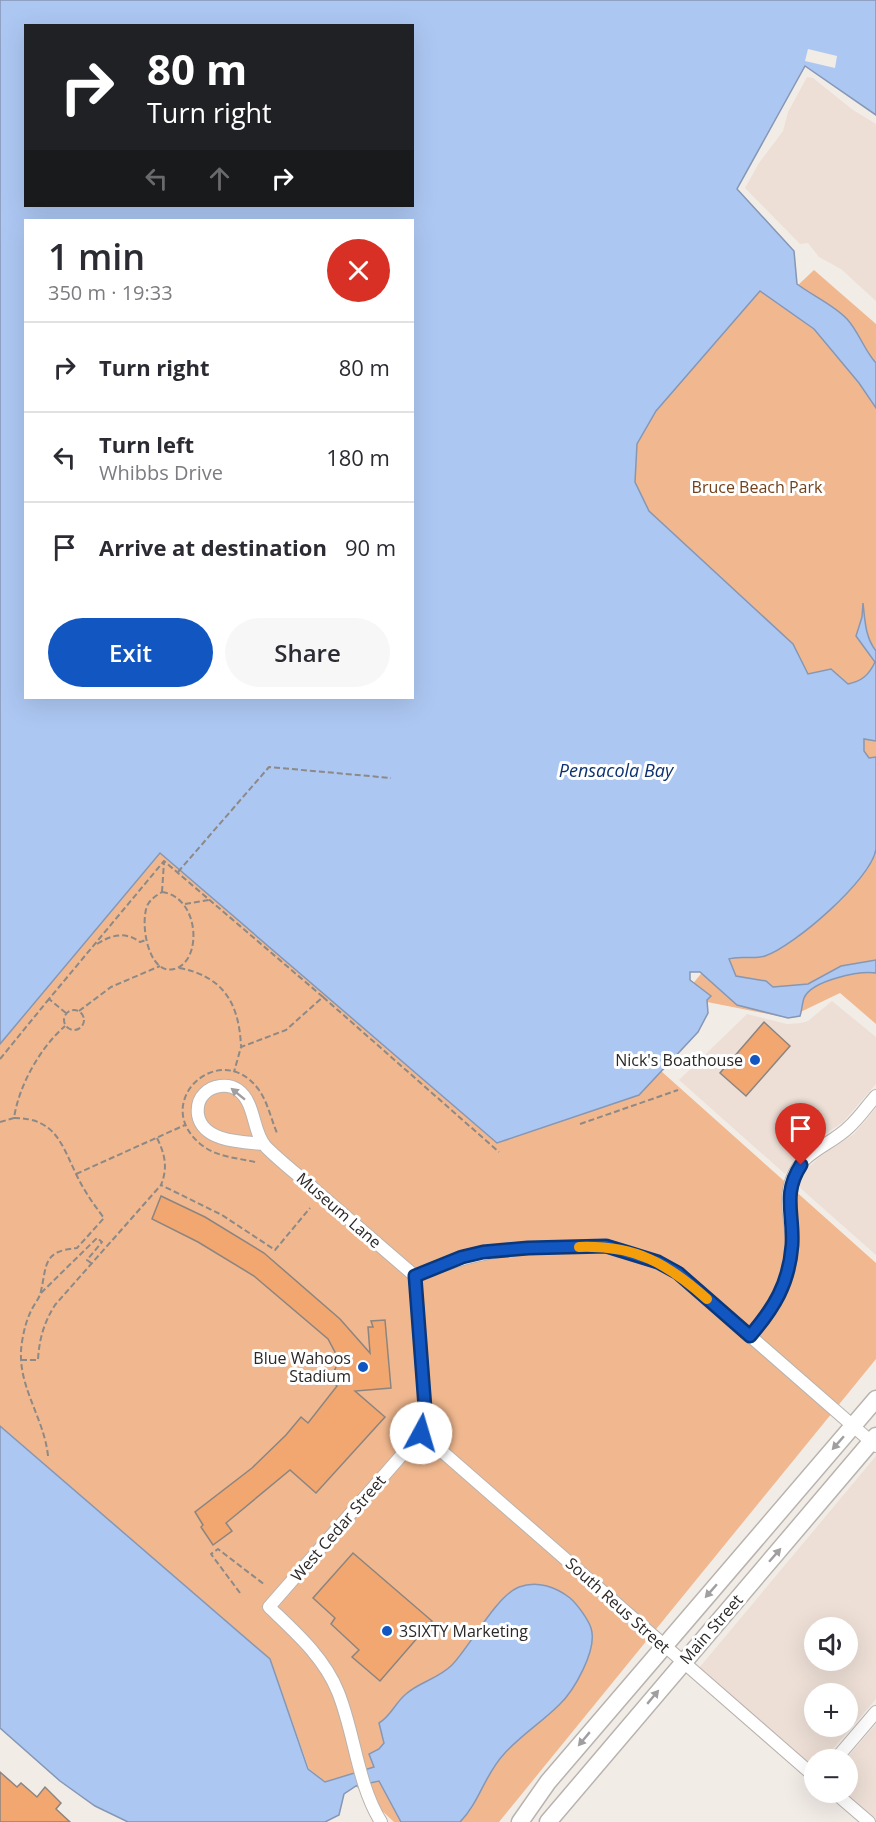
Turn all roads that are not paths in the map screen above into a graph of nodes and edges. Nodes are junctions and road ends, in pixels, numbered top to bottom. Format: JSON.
{"nodes":[{"id":1,"x":876,"y":1096,"type":"edge"},
{"id":2,"x":264,"y":1144,"type":"junction"},
{"id":3,"x":415,"y":1276,"type":"junction"},
{"id":4,"x":750,"y":1336,"type":"junction"},
{"id":5,"x":876,"y":1399,"type":"edge"},
{"id":6,"x":853,"y":1426,"type":"junction"},
{"id":7,"x":421,"y":1433,"type":"junction"},
{"id":8,"x":874,"y":1442,"type":"edge"},
{"id":9,"x":664,"y":1646,"type":"junction"},
{"id":10,"x":682,"y":1663,"type":"junction"},
{"id":11,"x":876,"y":1712,"type":"edge"},
{"id":12,"x":844,"y":1749,"type":"edge"},
{"id":13,"x":804,"y":1767,"type":"edge"},
{"id":14,"x":847,"y":1803,"type":"edge"},
{"id":15,"x":378,"y":1817,"type":"edge"},
{"id":16,"x":520,"y":1822,"type":"edge"},
{"id":17,"x":548,"y":1822,"type":"edge"},
{"id":18,"x":869,"y":1822,"type":"edge"}],
"edges":[{"from":1,"to":4,"type":"street"},
{"from":2,"to":2,"type":"street","name":"Museum Lane","one_way":true},
{"from":2,"to":3,"type":"street","name":"Museum Lane"},
{"from":3,"to":4,"type":"street"},
{"from":3,"to":7,"type":"street"},
{"from":4,"to":6,"type":"street"},
{"from":5,"to":6,"type":"main road"},
{"from":6,"to":8,"type":"street"},
{"from":6,"to":9,"type":"main road","one_way":true},
{"from":7,"to":9,"type":"street","name":"South Reus Street"},
{"from":7,"to":15,"type":"street","name":"West Cedar Street"},
{"from":10,"to":8,"type":"main road","name":"Main Street","one_way":true},
{"from":9,"to":10,"type":"street","name":"South Reus Street"},
{"from":9,"to":16,"type":"main road","one_way":true},
{"from":10,"to":13,"type":"street","name":"South Reus Street"},
{"from":17,"to":10,"type":"main road","name":"Main Street","one_way":true},
{"from":11,"to":12,"type":"street"},
{"from":14,"to":18,"type":"street"}]}
